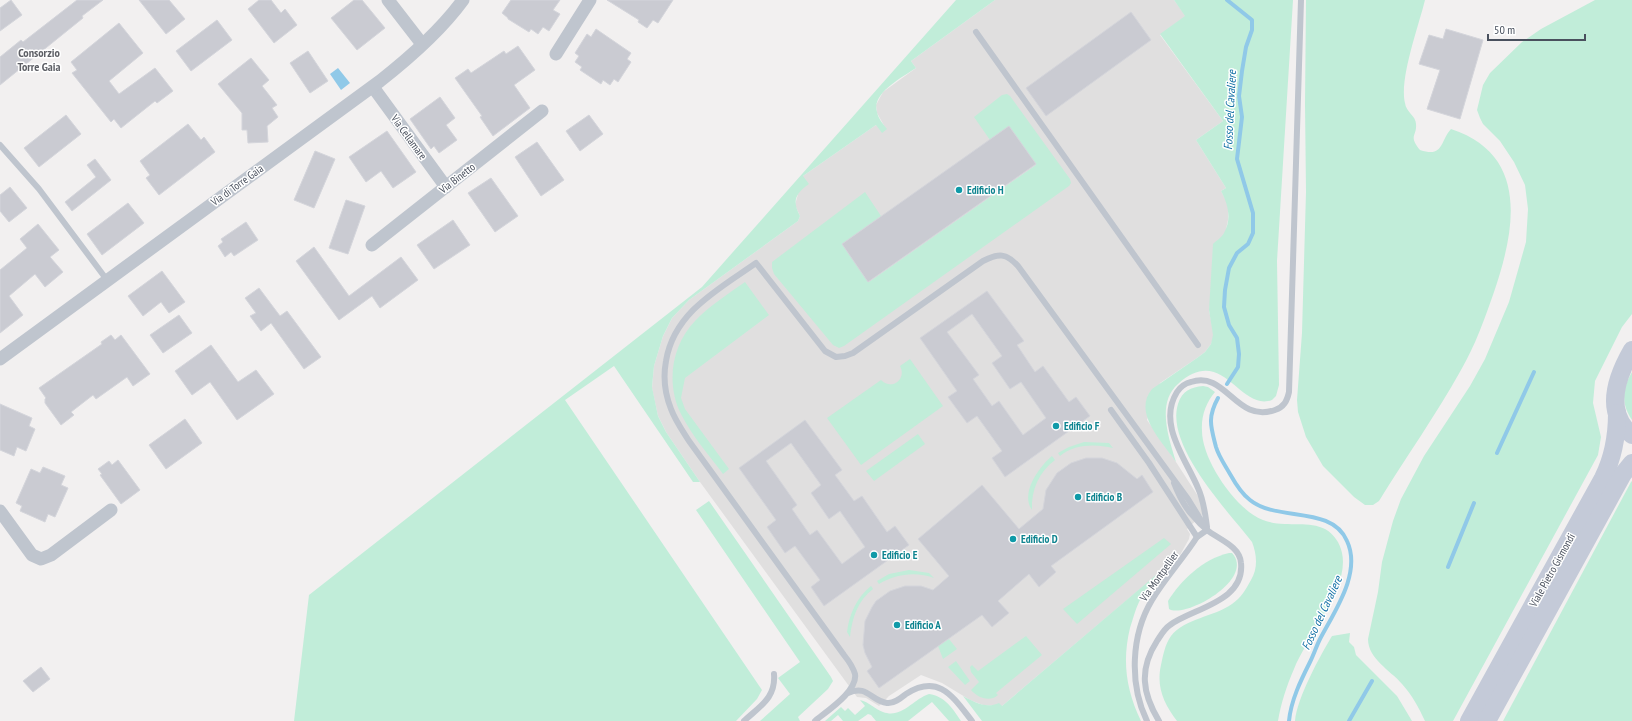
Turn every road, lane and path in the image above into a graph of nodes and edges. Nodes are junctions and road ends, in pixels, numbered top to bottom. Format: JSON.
{"nodes":[{"id":1,"x":388,"y":0,"type":"edge"},
{"id":2,"x":463,"y":0,"type":"edge"},
{"id":3,"x":590,"y":0,"type":"edge"},
{"id":4,"x":1301,"y":0,"type":"edge"},
{"id":5,"x":976,"y":32,"type":"dead end"},
{"id":6,"x":422,"y":44,"type":"junction"},
{"id":7,"x":556,"y":54,"type":"dead end"},
{"id":8,"x":373,"y":87,"type":"junction"},
{"id":9,"x":542,"y":111,"type":"dead end"},
{"id":10,"x":0,"y":145,"type":"edge"},
{"id":11,"x":446,"y":187,"type":"junction"},
{"id":12,"x":372,"y":245,"type":"dead end"},
{"id":13,"x":107,"y":280,"type":"junction"},
{"id":14,"x":1198,"y":345,"type":"dead end"},
{"id":15,"x":1632,"y":350,"type":"edge"},
{"id":16,"x":0,"y":359,"type":"edge"},
{"id":17,"x":1118,"y":405,"type":"junction"},
{"id":18,"x":1617,"y":413,"type":"junction"},
{"id":19,"x":1632,"y":435,"type":"edge"},
{"id":20,"x":1632,"y":463,"type":"edge"},
{"id":21,"x":111,"y":510,"type":"dead end"},
{"id":22,"x":0,"y":511,"type":"edge"},
{"id":23,"x":1207,"y":530,"type":"junction"},
{"id":24,"x":1197,"y":537,"type":"junction"},
{"id":25,"x":774,"y":674,"type":"dead end"},
{"id":26,"x":846,"y":694,"type":"junction"},
{"id":27,"x":744,"y":721,"type":"edge"},
{"id":28,"x":815,"y":721,"type":"edge"},
{"id":29,"x":972,"y":721,"type":"edge"},
{"id":30,"x":1147,"y":721,"type":"edge"},
{"id":31,"x":1159,"y":721,"type":"edge"},
{"id":32,"x":1469,"y":721,"type":"edge"},
{"id":33,"x":1487,"y":721,"type":"edge"}],
"edges":[{"from":1,"to":6,"type":"street"},
{"from":2,"to":6,"type":"street","name":"Via di Torre Gaia"},
{"from":3,"to":7,"type":"street"},
{"from":4,"to":23,"type":"lane"},
{"from":5,"to":14,"type":"lane"},
{"from":6,"to":8,"type":"street","name":"Via di Torre Gaia"},
{"from":8,"to":11,"type":"street","name":"Via Cellamare"},
{"from":8,"to":13,"type":"street","name":"Via di Torre Gaia"},
{"from":9,"to":11,"type":"street","name":"Via Binetto"},
{"from":10,"to":13,"type":"lane"},
{"from":11,"to":12,"type":"street","name":"Via Binetto"},
{"from":13,"to":16,"type":"street","name":"Via di Torre Gaia"},
{"from":15,"to":18,"type":"street","name":"Viale Pietro Gismondi"},
{"from":17,"to":23,"type":"lane"},
{"from":17,"to":24,"type":"lane"},
{"from":17,"to":26,"type":"lane"},
{"from":18,"to":19,"type":"street"},
{"from":18,"to":32,"type":"street","name":"Viale Pietro Gismondi"},
{"from":20,"to":33,"type":"street","name":"Viale Pietro Gismondi"},
{"from":21,"to":22,"type":"street"},
{"from":23,"to":24,"type":"lane","name":"Via Montpellier"},
{"from":23,"to":31,"type":"lane"},
{"from":24,"to":30,"type":"lane","name":"Via Montpellier"},
{"from":25,"to":27,"type":"lane"},
{"from":26,"to":28,"type":"lane"},
{"from":26,"to":29,"type":"lane"}]}
